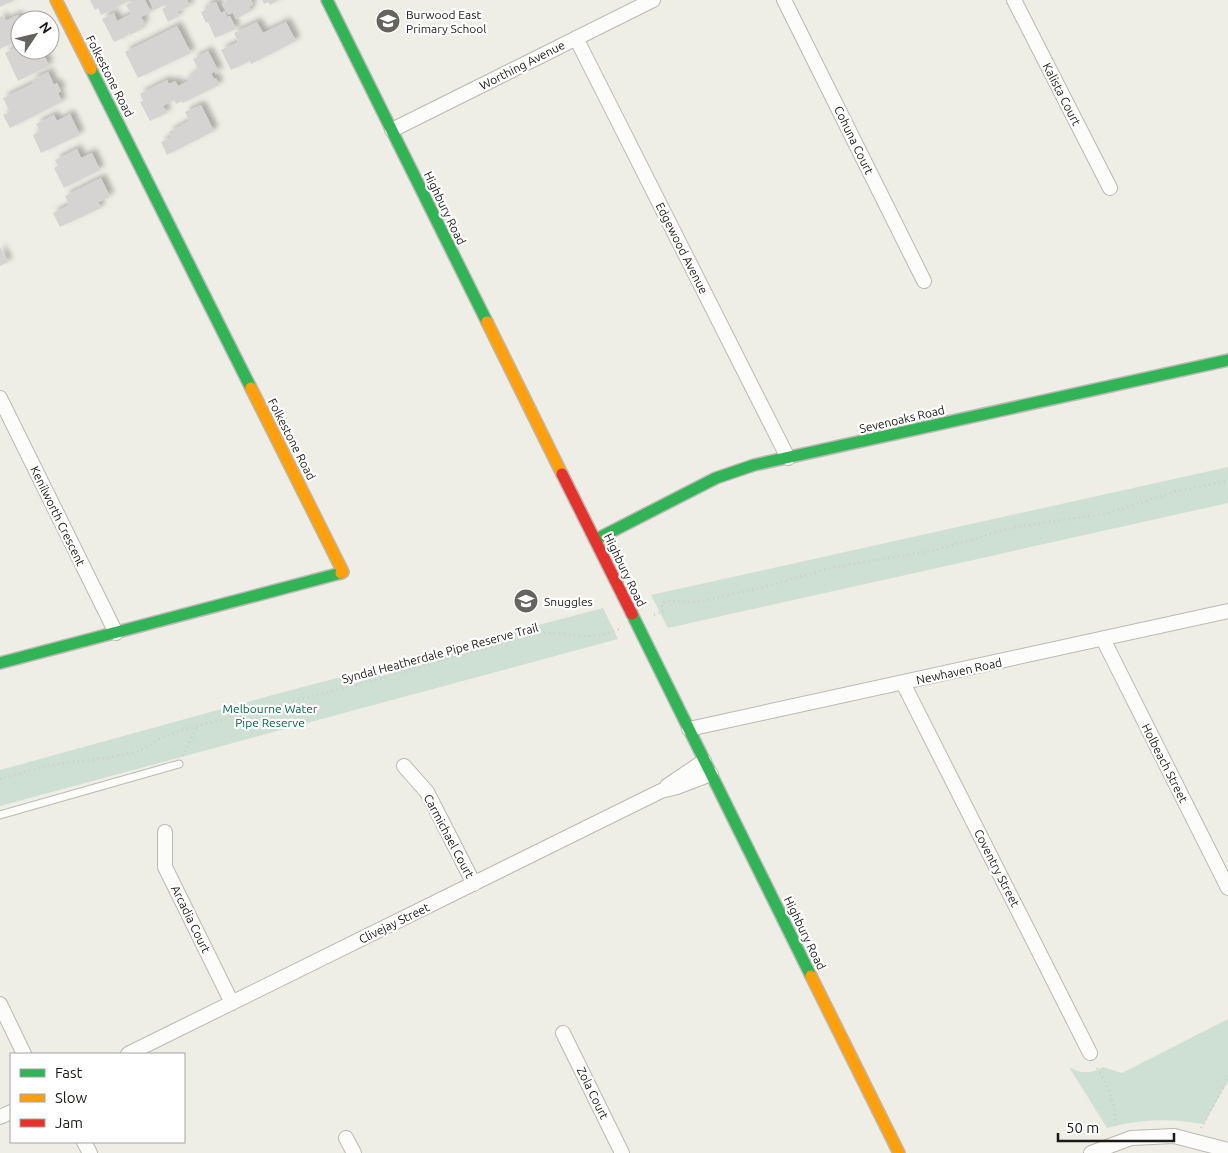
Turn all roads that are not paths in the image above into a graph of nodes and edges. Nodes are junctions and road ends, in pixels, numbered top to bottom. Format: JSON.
{"nodes":[{"id":1,"x":56,"y":0,"type":"edge"},
{"id":2,"x":327,"y":0,"type":"edge"},
{"id":3,"x":653,"y":0,"type":"edge"},
{"id":4,"x":784,"y":0,"type":"edge"},
{"id":5,"x":1014,"y":0,"type":"edge"},
{"id":6,"x":576,"y":38,"type":"junction"},
{"id":7,"x":392,"y":130,"type":"junction"},
{"id":8,"x":1110,"y":188,"type":"dead end"},
{"id":9,"x":924,"y":281,"type":"dead end"},
{"id":10,"x":1228,"y":360,"type":"edge"},
{"id":11,"x":0,"y":398,"type":"edge"},
{"id":12,"x":788,"y":458,"type":"junction"},
{"id":13,"x":595,"y":540,"type":"junction"},
{"id":14,"x":1228,"y":611,"type":"edge"},
{"id":15,"x":116,"y":633,"type":"junction"},
{"id":16,"x":1103,"y":639,"type":"junction"},
{"id":17,"x":0,"y":663,"type":"edge"},
{"id":18,"x":903,"y":683,"type":"junction"},
{"id":19,"x":689,"y":729,"type":"junction"},
{"id":20,"x":704,"y":761,"type":"junction"},
{"id":21,"x":179,"y":764,"type":"road end"},
{"id":22,"x":404,"y":766,"type":"dead end"},
{"id":23,"x":711,"y":774,"type":"junction"},
{"id":24,"x":661,"y":791,"type":"junction"},
{"id":25,"x":0,"y":815,"type":"edge"},
{"id":26,"x":165,"y":832,"type":"dead end"},
{"id":27,"x":474,"y":884,"type":"junction"},
{"id":28,"x":1228,"y":888,"type":"edge"},
{"id":29,"x":232,"y":1003,"type":"junction"},
{"id":30,"x":0,"y":1004,"type":"edge"},
{"id":31,"x":563,"y":1033,"type":"dead end"},
{"id":32,"x":24,"y":1053,"type":"edge"},
{"id":33,"x":130,"y":1053,"type":"edge"},
{"id":34,"x":1090,"y":1053,"type":"dead end"},
{"id":35,"x":346,"y":1138,"type":"dead end"},
{"id":36,"x":1228,"y":1150,"type":"edge"},
{"id":37,"x":354,"y":1153,"type":"edge"},
{"id":38,"x":622,"y":1153,"type":"edge"},
{"id":39,"x":899,"y":1153,"type":"edge"},
{"id":40,"x":1091,"y":1153,"type":"edge"}],
"edges":[{"from":1,"to":15,"type":"street","name":"Folkestone Road"},
{"from":2,"to":7,"type":"street","name":"Highbury Road"},
{"from":3,"to":6,"type":"street","name":"Worthing Avenue"},
{"from":4,"to":9,"type":"street","name":"Cohuna Court"},
{"from":5,"to":8,"type":"street","name":"Kalista Court"},
{"from":6,"to":7,"type":"street","name":"Worthing Avenue"},
{"from":6,"to":12,"type":"street","name":"Edgewood Avenue"},
{"from":7,"to":13,"type":"street","name":"Highbury Road"},
{"from":10,"to":12,"type":"street","name":"Sevenoaks Road"},
{"from":11,"to":15,"type":"street","name":"Kenilworth Crescent"},
{"from":12,"to":13,"type":"street","name":"Sevenoaks Road"},
{"from":13,"to":19,"type":"street","name":"Highbury Road"},
{"from":14,"to":16,"type":"street","name":"Newhaven Road"},
{"from":15,"to":17,"type":"street","name":"Folkestone Road"},
{"from":16,"to":18,"type":"street","name":"Newhaven Road"},
{"from":16,"to":28,"type":"street","name":"Holbeach Street"},
{"from":18,"to":19,"type":"street","name":"Newhaven Road"},
{"from":18,"to":34,"type":"street","name":"Coventry Street"},
{"from":19,"to":20,"type":"street","name":"Highbury Road"},
{"from":20,"to":23,"type":"street","name":"Highbury Road"},
{"from":20,"to":24,"type":"street","name":"Clivejay Street"},
{"from":21,"to":25,"type":"lane"},
{"from":22,"to":27,"type":"street","name":"Carmichael Court"},
{"from":23,"to":24,"type":"street","name":"Clivejay Street"},
{"from":23,"to":39,"type":"street","name":"Highbury Road"},
{"from":24,"to":27,"type":"street","name":"Clivejay Street"},
{"from":26,"to":29,"type":"street","name":"Arcadia Court"},
{"from":27,"to":29,"type":"street","name":"Clivejay Street"},
{"from":29,"to":33,"type":"street","name":"Clivejay Street"},
{"from":30,"to":32,"type":"street"},
{"from":31,"to":38,"type":"street","name":"Zola Court"},
{"from":35,"to":37,"type":"street"},
{"from":36,"to":40,"type":"street"}]}
